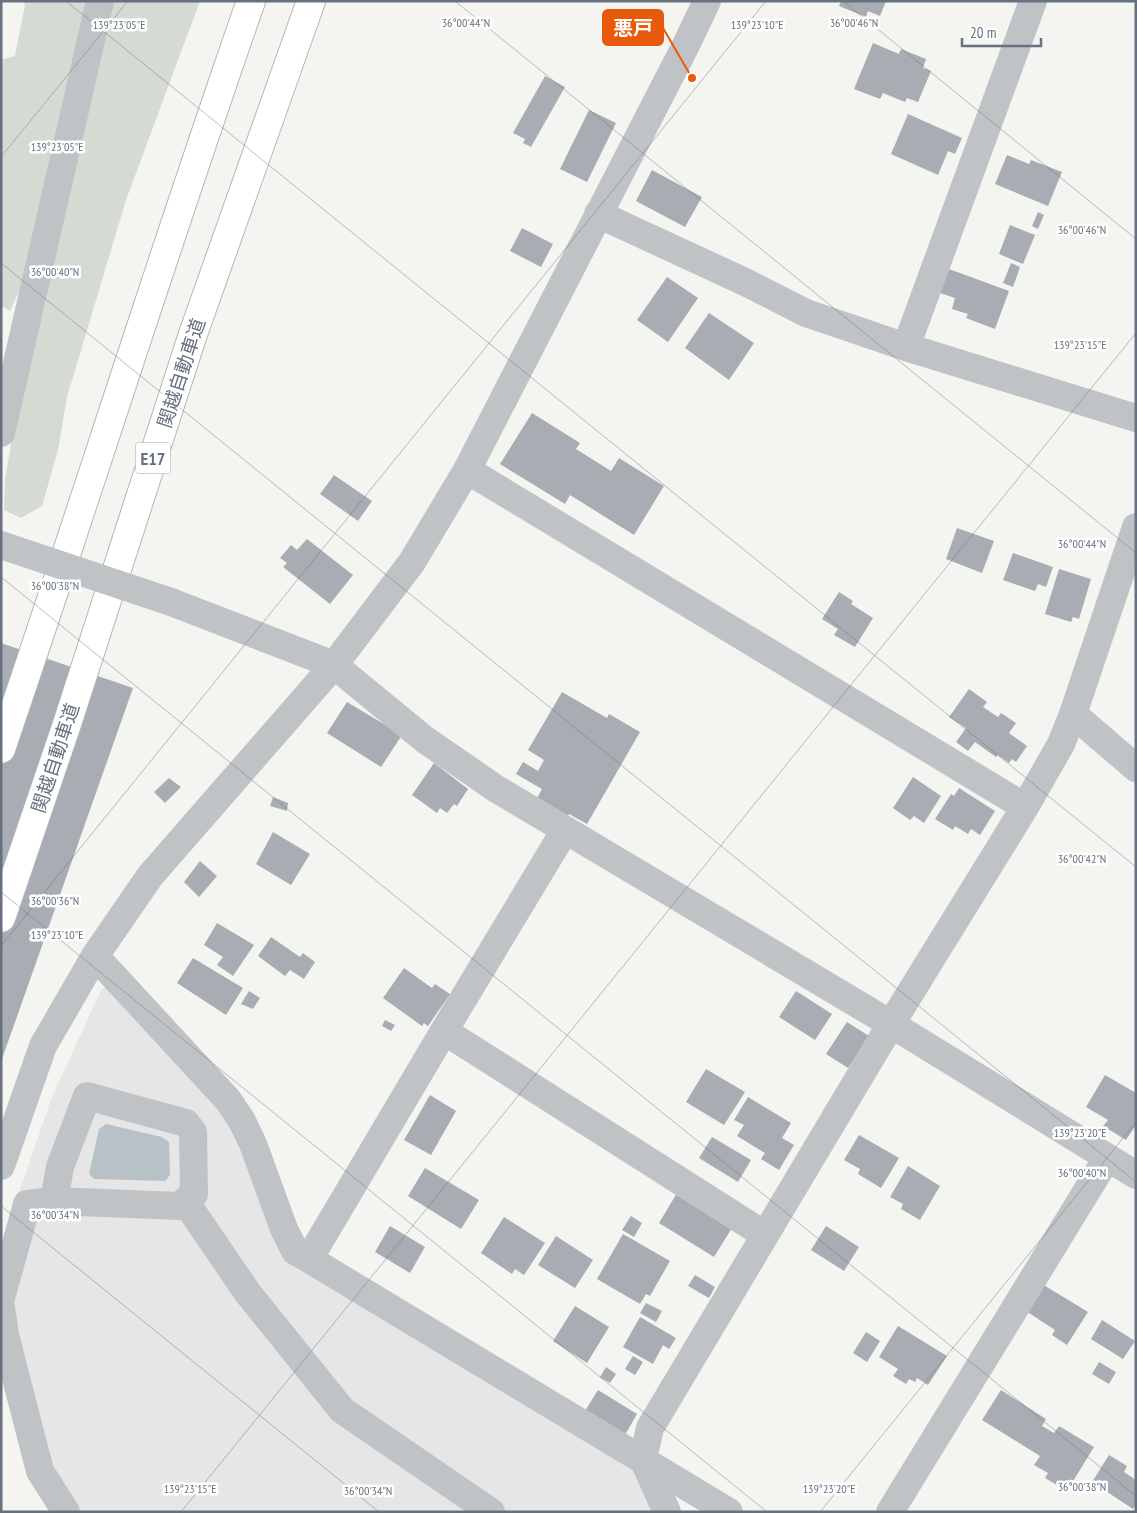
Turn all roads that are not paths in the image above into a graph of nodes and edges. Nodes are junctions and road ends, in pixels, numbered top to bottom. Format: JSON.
{"nodes":[{"id":1,"x":100,"y":1,"type":"edge"},
{"id":2,"x":251,"y":1,"type":"edge"},
{"id":3,"x":311,"y":1,"type":"edge"},
{"id":4,"x":707,"y":1,"type":"edge"},
{"id":5,"x":1033,"y":1,"type":"edge"},
{"id":6,"x":598,"y":214,"type":"junction"},
{"id":7,"x":906,"y":347,"type":"junction"},
{"id":8,"x":1136,"y":418,"type":"edge"},
{"id":9,"x":1,"y":433,"type":"edge"},
{"id":10,"x":467,"y":470,"type":"junction"},
{"id":11,"x":1136,"y":527,"type":"edge"},
{"id":12,"x":1,"y":545,"type":"edge"},
{"id":13,"x":334,"y":665,"type":"junction"},
{"id":14,"x":1073,"y":714,"type":"junction"},
{"id":15,"x":1,"y":749,"type":"edge"},
{"id":16,"x":1136,"y":768,"type":"edge"},
{"id":17,"x":1025,"y":807,"type":"junction"},
{"id":18,"x":565,"y":830,"type":"junction"},
{"id":19,"x":1,"y":918,"type":"edge"},
{"id":20,"x":95,"y":956,"type":"junction"},
{"id":21,"x":891,"y":1024,"type":"junction"},
{"id":22,"x":444,"y":1031,"type":"junction"},
{"id":23,"x":1106,"y":1158,"type":"junction"},
{"id":24,"x":1,"y":1166,"type":"edge"},
{"id":25,"x":1136,"y":1176,"type":"edge"},
{"id":26,"x":54,"y":1201,"type":"junction"},
{"id":27,"x":185,"y":1201,"type":"junction"},
{"id":28,"x":765,"y":1235,"type":"junction"},
{"id":29,"x":309,"y":1259,"type":"junction"},
{"id":30,"x":1,"y":1298,"type":"edge"},
{"id":31,"x":1,"y":1306,"type":"edge"},
{"id":32,"x":642,"y":1459,"type":"junction"},
{"id":33,"x":66,"y":1512,"type":"edge"},
{"id":34,"x":491,"y":1512,"type":"edge"},
{"id":35,"x":667,"y":1512,"type":"edge"},
{"id":36,"x":729,"y":1512,"type":"edge"},
{"id":37,"x":890,"y":1512,"type":"edge"}],
"edges":[{"from":1,"to":9,"type":"street"},
{"from":2,"to":15,"type":"highway"},
{"from":3,"to":19,"type":"highway","name":"関越自動車道","number":"E17"},
{"from":4,"to":6,"type":"street"},
{"from":5,"to":7,"type":"street"},
{"from":6,"to":7,"type":"street"},
{"from":6,"to":10,"type":"street"},
{"from":7,"to":8,"type":"street"},
{"from":10,"to":13,"type":"street"},
{"from":10,"to":17,"type":"street"},
{"from":11,"to":14,"type":"street"},
{"from":12,"to":13,"type":"street","bridge":true},
{"from":13,"to":18,"type":"street"},
{"from":13,"to":20,"type":"street"},
{"from":14,"to":16,"type":"street"},
{"from":14,"to":17,"type":"street"},
{"from":17,"to":21,"type":"street"},
{"from":18,"to":21,"type":"street"},
{"from":18,"to":22,"type":"street"},
{"from":20,"to":24,"type":"street"},
{"from":20,"to":29,"type":"street"},
{"from":21,"to":23,"type":"street"},
{"from":21,"to":28,"type":"street"},
{"from":22,"to":28,"type":"street"},
{"from":22,"to":29,"type":"street"},
{"from":23,"to":25,"type":"street"},
{"from":23,"to":37,"type":"street"},
{"from":26,"to":27,"type":"street"},
{"from":26,"to":27,"type":"street"},
{"from":26,"to":30,"type":"street"},
{"from":27,"to":34,"type":"street"},
{"from":28,"to":32,"type":"street"},
{"from":29,"to":32,"type":"street"},
{"from":31,"to":33,"type":"street"},
{"from":32,"to":35,"type":"street"},
{"from":32,"to":36,"type":"street"}]}
